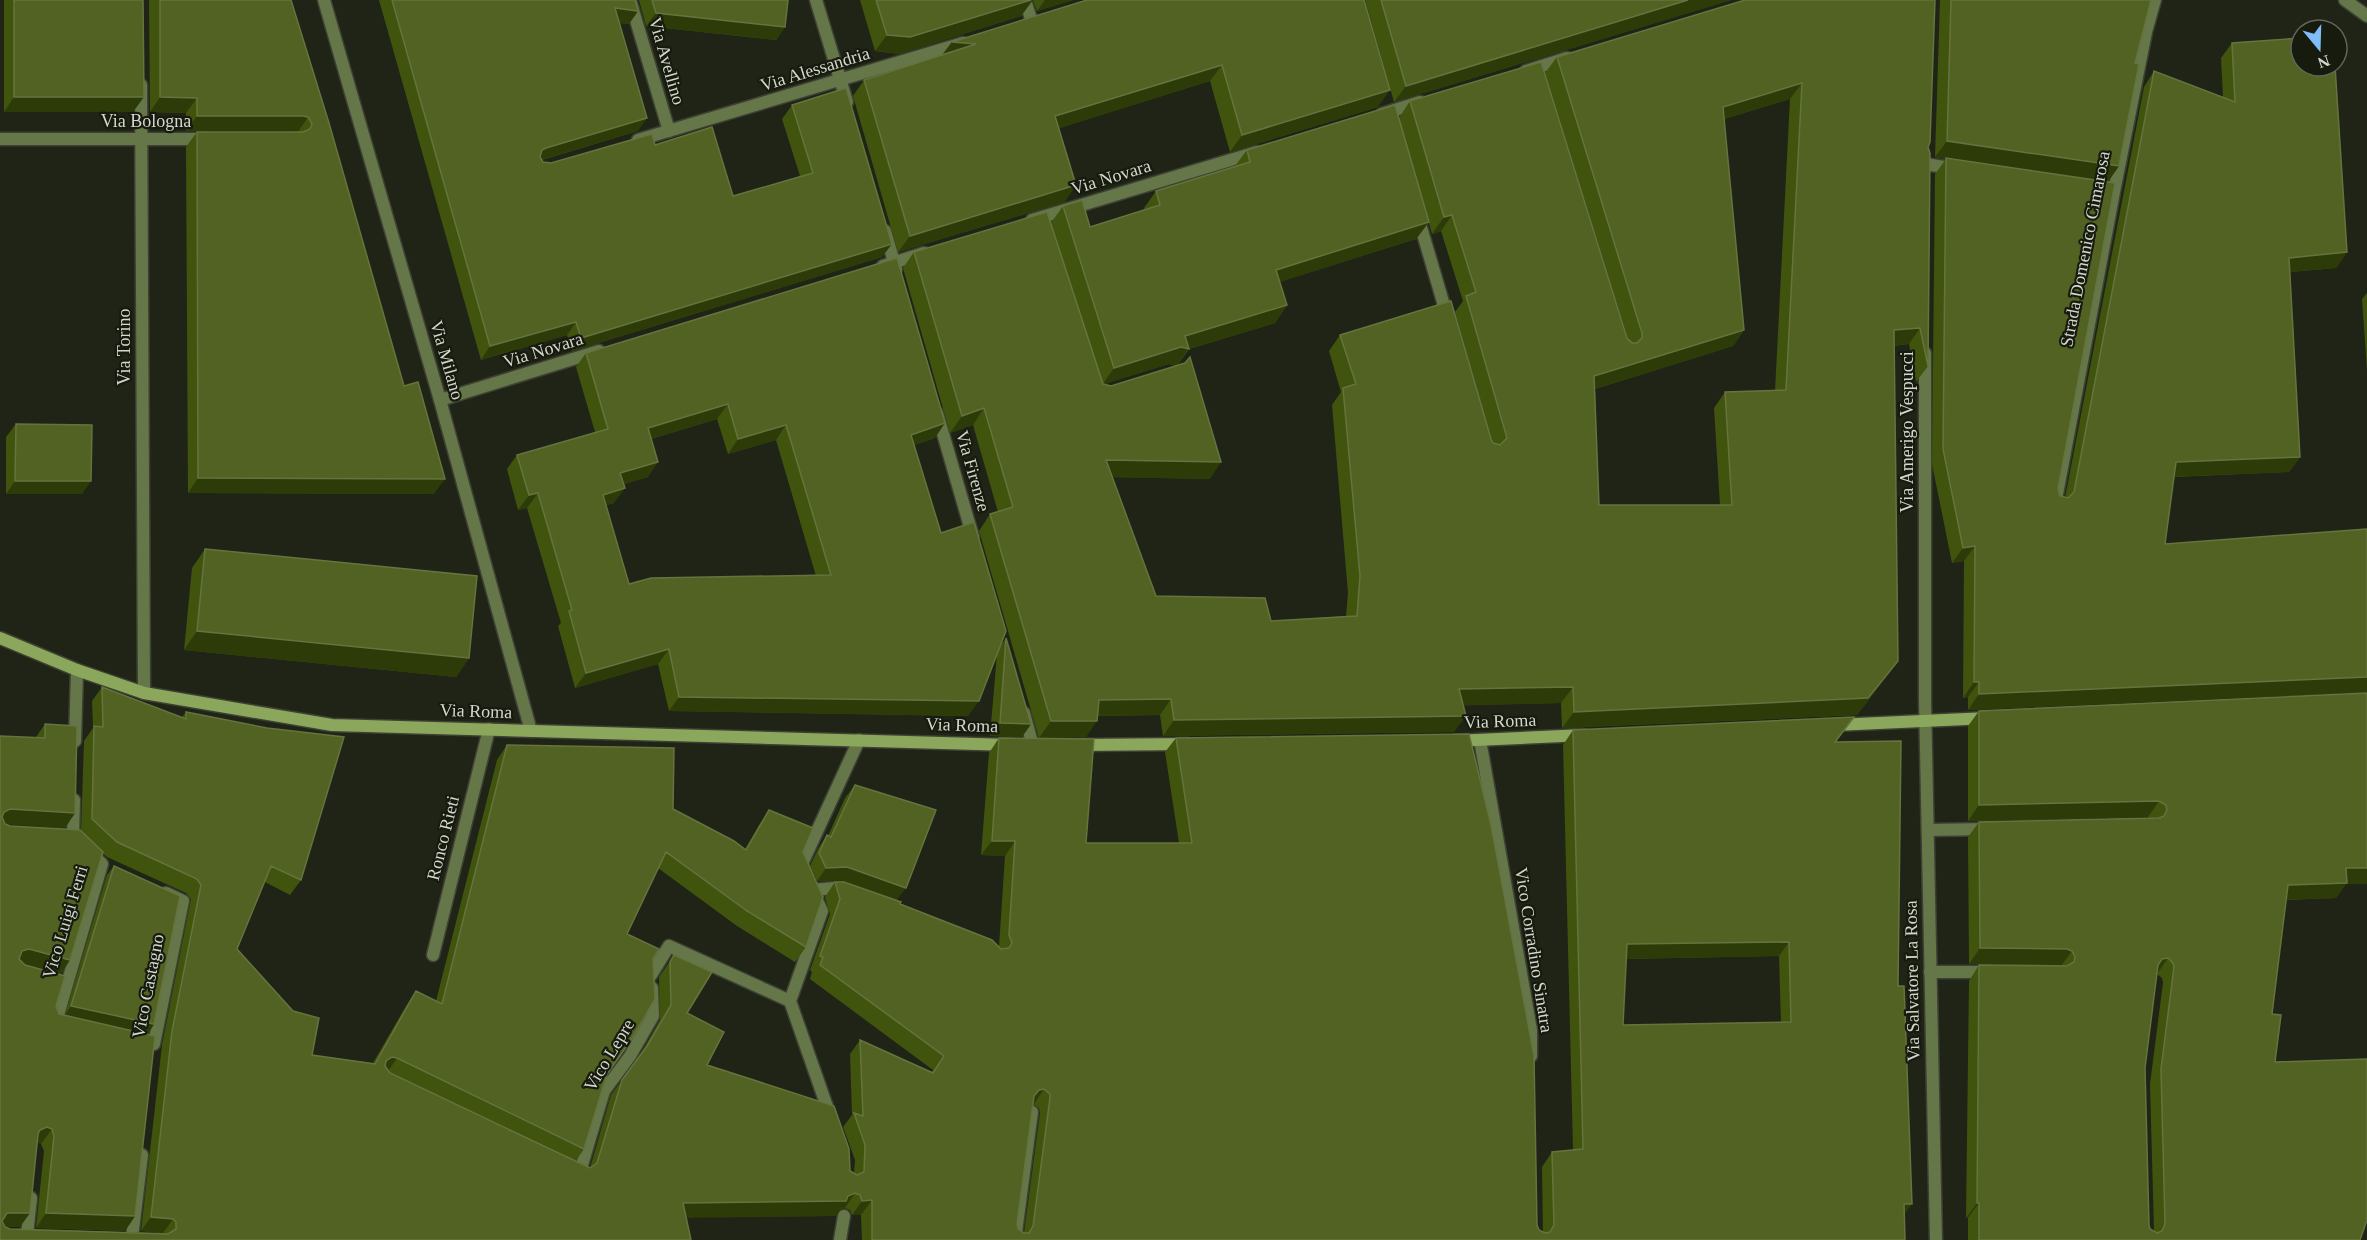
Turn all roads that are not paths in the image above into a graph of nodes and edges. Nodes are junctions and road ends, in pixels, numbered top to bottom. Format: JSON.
{"nodes":[{"id":1,"x":324,"y":0,"type":"edge"},
{"id":2,"x":630,"y":0,"type":"edge"},
{"id":3,"x":816,"y":0,"type":"edge"},
{"id":4,"x":1025,"y":0,"type":"edge"},
{"id":5,"x":2155,"y":0,"type":"edge"},
{"id":6,"x":2345,"y":0,"type":"edge"},
{"id":7,"x":2367,"y":16,"type":"edge"},
{"id":8,"x":1031,"y":22,"type":"edge"},
{"id":9,"x":975,"y":39,"type":"edge"},
{"id":10,"x":1580,"y":54,"type":"edge"},
{"id":11,"x":141,"y":70,"type":"edge"},
{"id":12,"x":1512,"y":75,"type":"edge"},
{"id":13,"x":841,"y":80,"type":"junction"},
{"id":14,"x":1432,"y":99,"type":"edge"},
{"id":15,"x":851,"y":115,"type":"edge"},
{"id":16,"x":1365,"y":119,"type":"edge"},
{"id":17,"x":669,"y":131,"type":"junction"},
{"id":18,"x":0,"y":139,"type":"edge"},
{"id":19,"x":141,"y":139,"type":"junction"},
{"id":20,"x":223,"y":140,"type":"edge"},
{"id":21,"x":625,"y":144,"type":"edge"},
{"id":22,"x":1264,"y":150,"type":"edge"},
{"id":23,"x":1926,"y":164,"type":"edge"},
{"id":24,"x":1972,"y":171,"type":"edge"},
{"id":25,"x":1414,"y":203,"type":"edge"},
{"id":26,"x":880,"y":217,"type":"edge"},
{"id":27,"x":1018,"y":225,"type":"edge"},
{"id":28,"x":939,"y":249,"type":"edge"},
{"id":29,"x":894,"y":262,"type":"junction"},
{"id":30,"x":871,"y":269,"type":"edge"},
{"id":31,"x":900,"y":285,"type":"edge"},
{"id":32,"x":1450,"y":328,"type":"edge"},
{"id":33,"x":1925,"y":343,"type":"edge"},
{"id":34,"x":610,"y":348,"type":"edge"},
{"id":35,"x":933,"y":399,"type":"edge"},
{"id":36,"x":440,"y":400,"type":"junction"},
{"id":37,"x":2055,"y":506,"type":"edge"},
{"id":38,"x":976,"y":546,"type":"edge"},
{"id":39,"x":0,"y":638,"type":"edge"},
{"id":40,"x":77,"y":670,"type":"junction"},
{"id":41,"x":144,"y":693,"type":"junction"},
{"id":42,"x":1022,"y":705,"type":"edge"},
{"id":43,"x":1998,"y":717,"type":"edge"},
{"id":44,"x":1926,"y":721,"type":"junction"},
{"id":45,"x":1821,"y":725,"type":"edge"},
{"id":46,"x":489,"y":729,"type":"junction"},
{"id":47,"x":531,"y":731,"type":"junction"},
{"id":48,"x":1600,"y":735,"type":"edge"},
{"id":49,"x":859,"y":740,"type":"junction"},
{"id":50,"x":1480,"y":740,"type":"junction"},
{"id":51,"x":1444,"y":741,"type":"edge"},
{"id":52,"x":1198,"y":744,"type":"edge"},
{"id":53,"x":1069,"y":745,"type":"edge"},
{"id":54,"x":1039,"y":746,"type":"joint"},
{"id":55,"x":75,"y":753,"type":"edge"},
{"id":56,"x":74,"y":789,"type":"edge"},
{"id":57,"x":1997,"y":829,"type":"edge"},
{"id":58,"x":1928,"y":830,"type":"junction"},
{"id":59,"x":153,"y":887,"type":"edge"},
{"id":60,"x":812,"y":890,"type":"junction"},
{"id":61,"x":857,"y":896,"type":"edge"},
{"id":62,"x":433,"y":955,"type":"dead end"},
{"id":63,"x":1930,"y":972,"type":"junction"},
{"id":64,"x":1998,"y":973,"type":"edge"},
{"id":65,"x":790,"y":1001,"type":"junction"},
{"id":66,"x":65,"y":1024,"type":"edge"},
{"id":67,"x":150,"y":1047,"type":"edge"},
{"id":68,"x":1531,"y":1065,"type":"edge"},
{"id":69,"x":1032,"y":1112,"type":"edge"},
{"id":70,"x":836,"y":1130,"type":"edge"},
{"id":71,"x":143,"y":1147,"type":"edge"},
{"id":72,"x":558,"y":1165,"type":"edge"},
{"id":73,"x":33,"y":1182,"type":"edge"},
{"id":74,"x":844,"y":1216,"type":"edge"},
{"id":75,"x":28,"y":1235,"type":"edge"},
{"id":76,"x":132,"y":1238,"type":"edge"},
{"id":77,"x":840,"y":1240,"type":"edge"},
{"id":78,"x":1016,"y":1240,"type":"edge"},
{"id":79,"x":1936,"y":1240,"type":"edge"}],
"edges":[{"from":1,"to":36,"type":"street","name":"Via Milano"},
{"from":2,"to":17,"type":"street","name":"Via Avellino"},
{"from":3,"to":13,"type":"street"},
{"from":4,"to":8,"type":"street"},
{"from":5,"to":37,"type":"street","name":"Strada Domenico Cimarosa"},
{"from":6,"to":7,"type":"street"},
{"from":9,"to":13,"type":"street","name":"Via Alessandria"},
{"from":10,"to":12,"type":"street"},
{"from":11,"to":19,"type":"street","name":"Via Torino"},
{"from":13,"to":15,"type":"street"},
{"from":13,"to":17,"type":"street","name":"Via Alessandria"},
{"from":14,"to":16,"type":"street"},
{"from":17,"to":21,"type":"street","name":"Via Alessandria"},
{"from":18,"to":19,"type":"street","name":"Via Bologna"},
{"from":19,"to":20,"type":"street","name":"Via Bologna"},
{"from":19,"to":41,"type":"street","name":"Via Torino"},
{"from":22,"to":27,"type":"street","name":"Via Novara"},
{"from":23,"to":24,"type":"street"},
{"from":25,"to":32,"type":"street"},
{"from":26,"to":29,"type":"street"},
{"from":28,"to":29,"type":"street"},
{"from":29,"to":30,"type":"street"},
{"from":29,"to":31,"type":"street"},
{"from":33,"to":44,"type":"street","name":"Via Amerigo Vespucci"},
{"from":34,"to":36,"type":"street","name":"Via Novara"},
{"from":35,"to":38,"type":"street","name":"Via Firenze"},
{"from":36,"to":47,"type":"street","name":"Via Milano"},
{"from":39,"to":40,"type":"main road","name":"Via Roma"},
{"from":40,"to":41,"type":"main road","name":"Via Roma"},
{"from":40,"to":55,"type":"street"},
{"from":41,"to":46,"type":"main road","name":"Via Roma"},
{"from":42,"to":54,"type":"street"},
{"from":43,"to":44,"type":"main road"},
{"from":44,"to":45,"type":"main road"},
{"from":44,"to":58,"type":"street","name":"Via Salvatore La Rosa"},
{"from":46,"to":47,"type":"main road","name":"Via Roma"},
{"from":46,"to":62,"type":"street","name":"Ronco Rieti"},
{"from":47,"to":49,"type":"main road","name":"Via Roma"},
{"from":48,"to":50,"type":"main road","name":"Via Roma"},
{"from":49,"to":54,"type":"main road","name":"Via Roma"},
{"from":49,"to":60,"type":"street"},
{"from":50,"to":51,"type":"main road","name":"Via Roma"},
{"from":50,"to":68,"type":"street","name":"Vico Corradino Sinatra"},
{"from":52,"to":53,"type":"main road"},
{"from":56,"to":66,"type":"street","name":"Vico Luigi Ferri"},
{"from":57,"to":58,"type":"street"},
{"from":58,"to":63,"type":"street","name":"Via Salvatore La Rosa"},
{"from":59,"to":67,"type":"street","name":"Vico Castagno"},
{"from":60,"to":61,"type":"street"},
{"from":60,"to":65,"type":"street"},
{"from":63,"to":64,"type":"street"},
{"from":63,"to":79,"type":"street","name":"Via Salvatore La Rosa"},
{"from":65,"to":70,"type":"street"},
{"from":65,"to":72,"type":"street","name":"Vico Lepre"},
{"from":69,"to":78,"type":"street"},
{"from":71,"to":76,"type":"street"},
{"from":73,"to":75,"type":"street"},
{"from":74,"to":77,"type":"street"}]}
